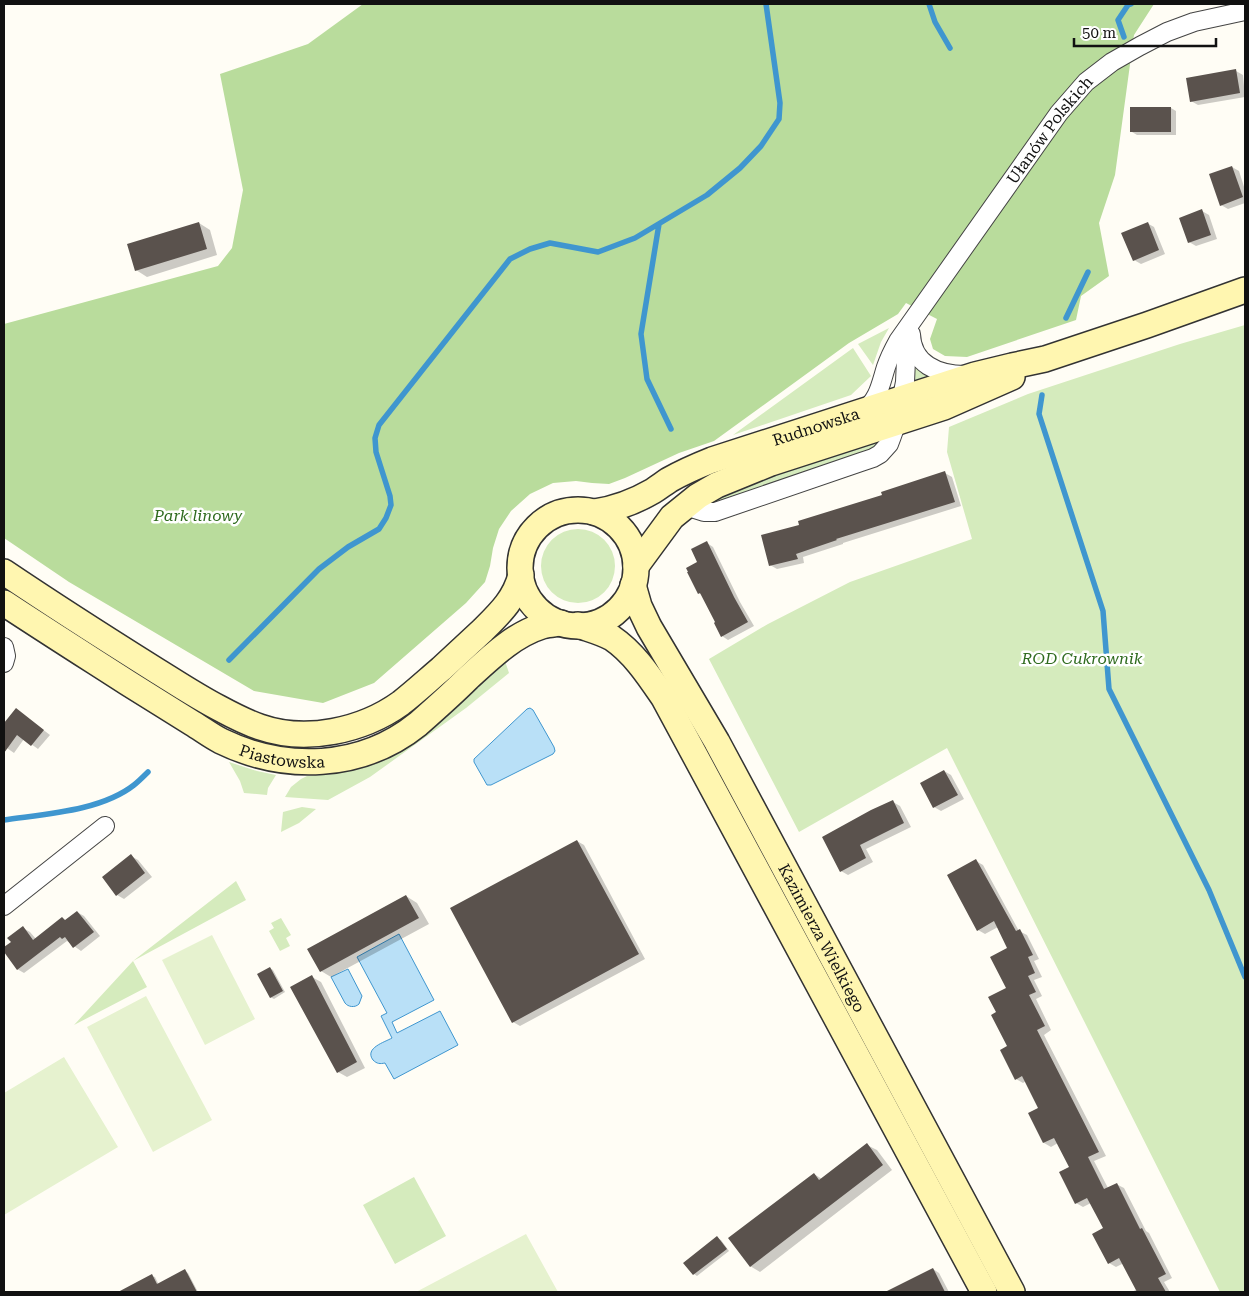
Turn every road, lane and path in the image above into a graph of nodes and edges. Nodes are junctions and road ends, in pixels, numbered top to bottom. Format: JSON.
{"nodes":[{"id":1,"x":1245,"y":11,"type":"edge"},
{"id":2,"x":1245,"y":290,"type":"edge"},
{"id":3,"x":912,"y":322,"type":"junction"},
{"id":4,"x":1045,"y":359,"type":"junction"},
{"id":5,"x":975,"y":375,"type":"junction"},
{"id":6,"x":899,"y":411,"type":"junction"},
{"id":7,"x":862,"y":412,"type":"junction"},
{"id":8,"x":594,"y":512,"type":"junction"},
{"id":9,"x":4,"y":572,"type":"edge"},
{"id":10,"x":520,"y":575,"type":"junction"},
{"id":11,"x":635,"y":576,"type":"junction"},
{"id":12,"x":4,"y":603,"type":"edge"},
{"id":13,"x":569,"y":624,"type":"junction"},
{"id":14,"x":105,"y":826,"type":"dead end"},
{"id":15,"x":4,"y":906,"type":"edge"},
{"id":16,"x":984,"y":1292,"type":"edge"},
{"id":17,"x":1012,"y":1292,"type":"edge"}],
"edges":[{"from":1,"to":3,"type":"street","name":"Ułanów Polskich"},
{"from":2,"to":4,"type":"main road","name":"Rudnowska"},
{"from":3,"to":5,"type":"street"},
{"from":3,"to":6,"type":"street","name":"Ułanów Polskich"},
{"from":3,"to":7,"type":"street","name":"Ułanów Polskich"},
{"from":4,"to":5,"type":"main road","name":"Rudnowska"},
{"from":4,"to":6,"type":"main road","name":"Rudnowska"},
{"from":5,"to":6,"type":"main road","name":"Rudnowska"},
{"from":6,"to":7,"type":"main road","name":"Rudnowska"},
{"from":6,"to":11,"type":"main road","name":"Rudnowska"},
{"from":7,"to":8,"type":"main road","name":"Rudnowska"},
{"from":8,"to":10,"type":"main road"},
{"from":8,"to":11,"type":"main road"},
{"from":9,"to":10,"type":"main road","name":"Piastowska"},
{"from":10,"to":13,"type":"main road"},
{"from":11,"to":13,"type":"main road"},
{"from":11,"to":17,"type":"main road","name":"Kazimierza Wielkiego"},
{"from":12,"to":13,"type":"main road","name":"Piastowska"},
{"from":13,"to":16,"type":"main road","name":"Kazimierza Wielkiego"},
{"from":14,"to":15,"type":"street"}]}
